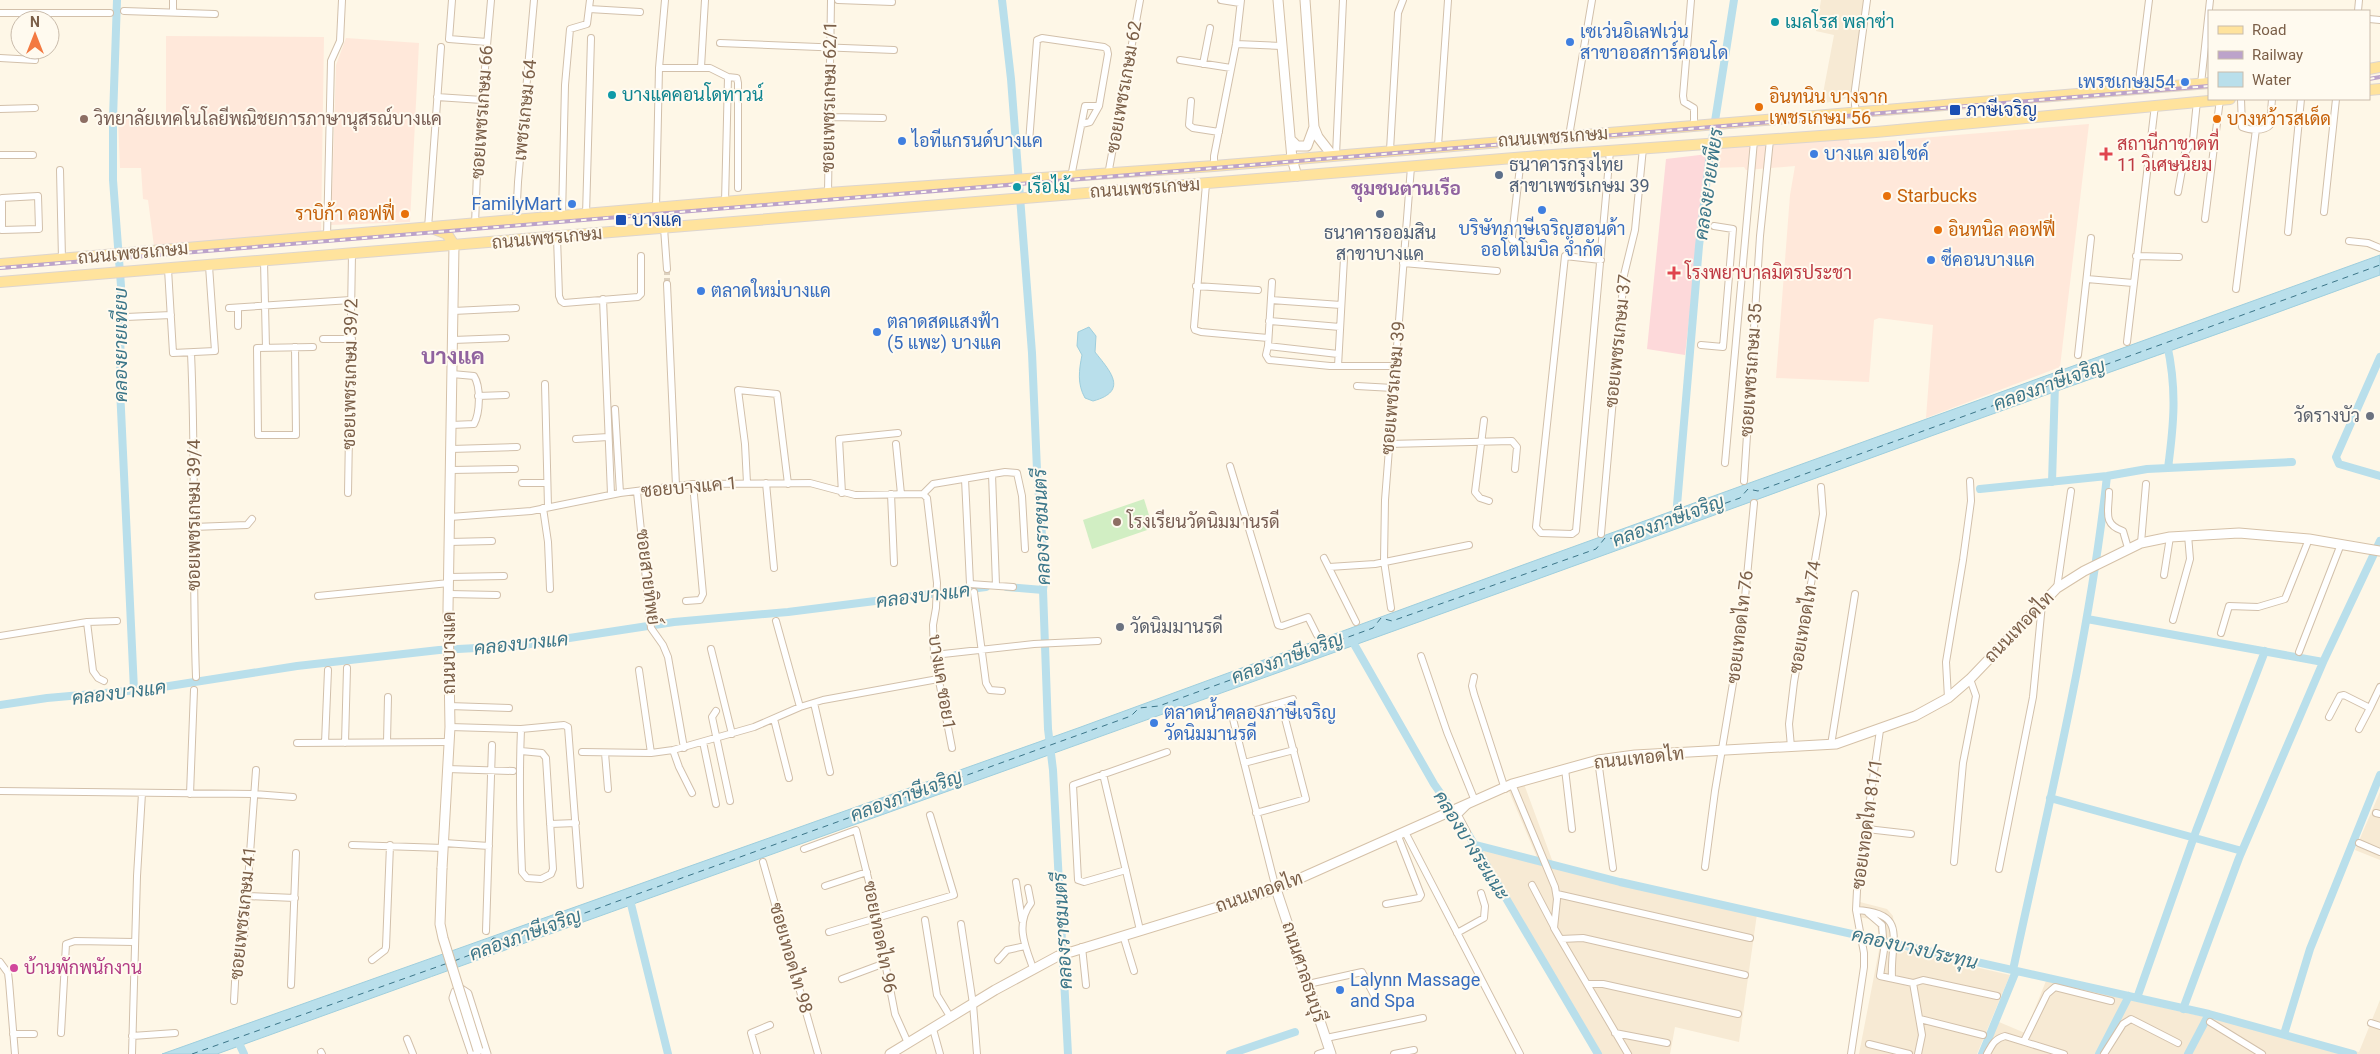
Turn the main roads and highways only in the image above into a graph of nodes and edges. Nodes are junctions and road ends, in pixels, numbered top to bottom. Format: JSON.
{"nodes":[{"id":1,"x":1278,"y":0,"type":"edge"},
{"id":2,"x":1305,"y":0,"type":"edge"},
{"id":3,"x":2205,"y":84,"type":"edge"},
{"id":4,"x":2208,"y":100,"type":"edge"},
{"id":5,"x":1314,"y":127,"type":"junction"},
{"id":6,"x":1538,"y":138,"type":"junction"},
{"id":7,"x":1290,"y":139,"type":"junction"},
{"id":8,"x":1521,"y":140,"type":"junction"},
{"id":9,"x":1334,"y":155,"type":"junction"},
{"id":10,"x":1538,"y":156,"type":"junction"},
{"id":11,"x":1523,"y":157,"type":"junction"},
{"id":12,"x":1292,"y":159,"type":"junction"},
{"id":13,"x":1297,"y":176,"type":"junction"},
{"id":14,"x":428,"y":228,"type":"junction"},
{"id":15,"x":454,"y":245,"type":"junction"},
{"id":16,"x":0,"y":264,"type":"edge"},
{"id":17,"x":0,"y":282,"type":"edge"},
{"id":18,"x":2378,"y":551,"type":"edge"},
{"id":19,"x":1276,"y":889,"type":"junction"},
{"id":20,"x":904,"y":1048,"type":"edge"},
{"id":21,"x":1331,"y":1052,"type":"edge"},
{"id":22,"x":479,"y":1053,"type":"edge"},
{"id":23,"x":890,"y":1054,"type":"edge"}],
"edges":[{"from":1,"to":7,"type":"main road"},
{"from":2,"to":5,"type":"main road"},
{"from":3,"to":6,"type":"main road","name":"ถนนเพชรเกษม"},
{"from":4,"to":10,"type":"main road","name":"ถนนเพชรเกษม"},
{"from":5,"to":7,"type":"main road"},
{"from":5,"to":9,"type":"main road"},
{"from":6,"to":8,"type":"main road","name":"ถนนเพชรเกษม"},
{"from":6,"to":10,"type":"main road"},
{"from":7,"to":12,"type":"main road"},
{"from":8,"to":9,"type":"main road","name":"ถนนเพชรเกษม"},
{"from":8,"to":11,"type":"main road"},
{"from":9,"to":12,"type":"main road","name":"ถนนเพชรเกษม"},
{"from":10,"to":11,"type":"main road","name":"ถนนเพชรเกษม"},
{"from":11,"to":13,"type":"main road","name":"ถนนเพชรเกษม"},
{"from":12,"to":13,"type":"main road"},
{"from":12,"to":14,"type":"main road","name":"ถนนเพชรเกษม"},
{"from":13,"to":15,"type":"main road","name":"ถนนเพชรเกษม"},
{"from":14,"to":15,"type":"main road"},
{"from":14,"to":16,"type":"main road","name":"ถนนเพชรเกษม"},
{"from":15,"to":17,"type":"main road","name":"ถนนเพชรเกษม"},
{"from":15,"to":22,"type":"main road","name":"ถนนบางแค","bridge":true},
{"from":18,"to":19,"type":"main road","name":"ถนนเทอดไท"},
{"from":19,"to":20,"type":"main road","name":"ถนนเทอดไท"},
{"from":19,"to":21,"type":"main road","name":"ถนนศาลธนบุรี"},
{"from":20,"to":23,"type":"main road","name":"ถนนเทอดไท"},
{"from":22,"to":22,"type":"main road"}]}
